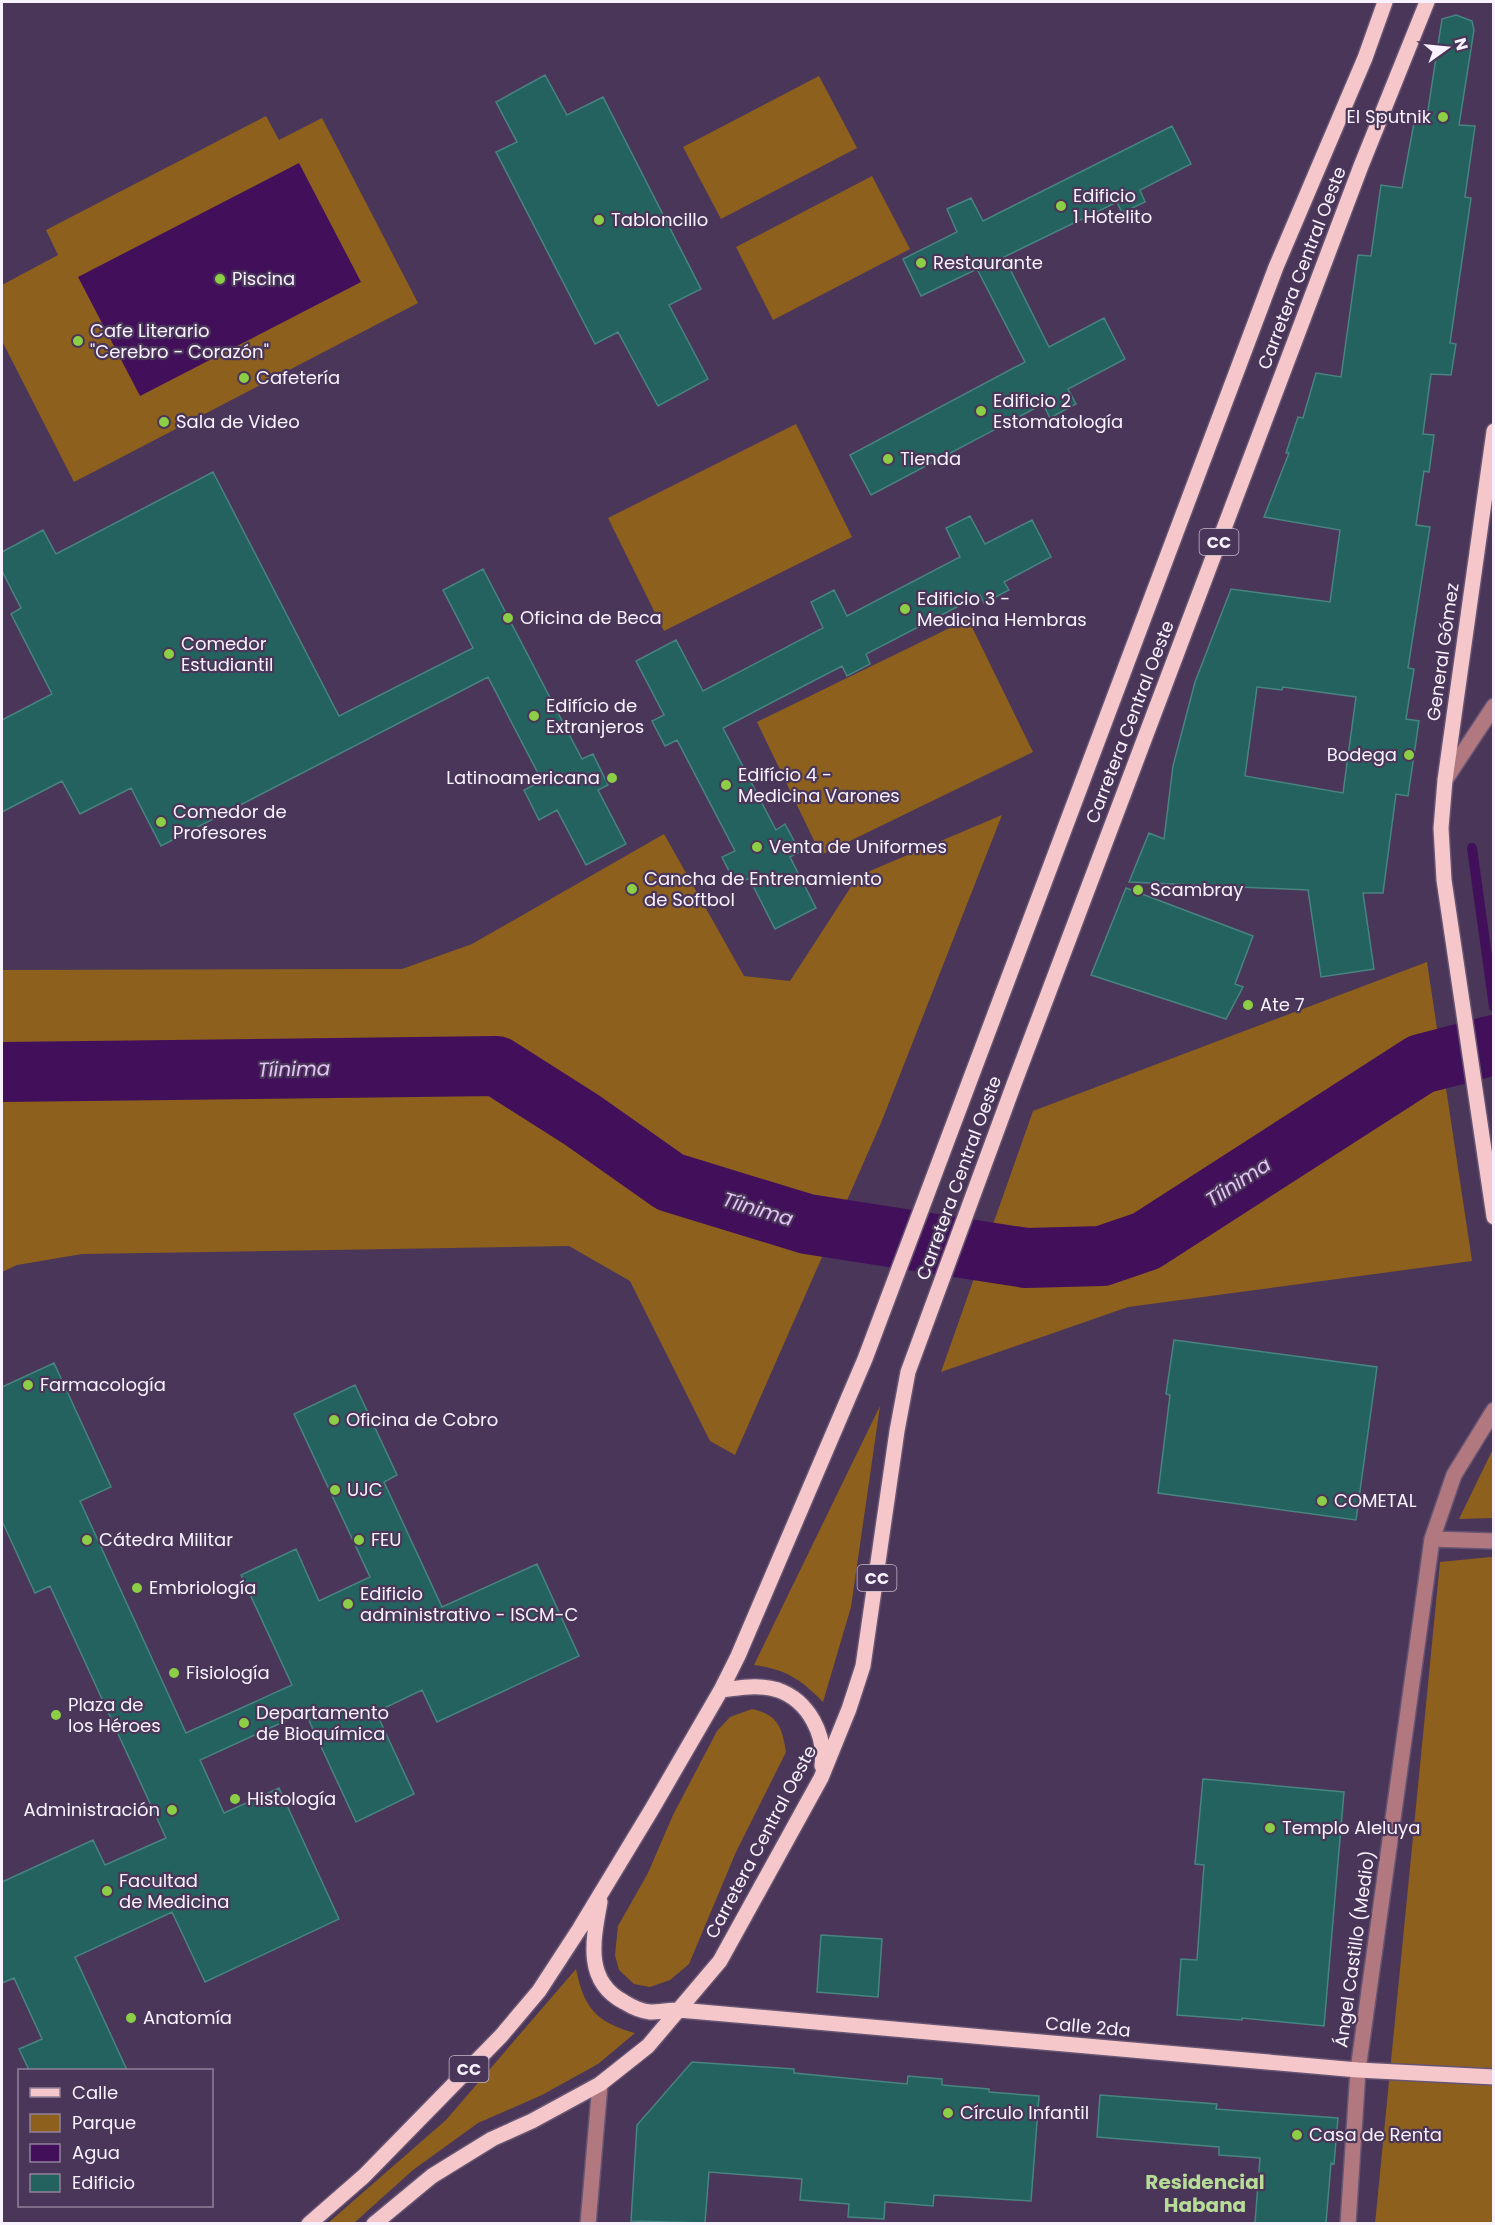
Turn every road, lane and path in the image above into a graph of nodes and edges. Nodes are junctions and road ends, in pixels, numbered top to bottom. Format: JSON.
{"nodes":[{"id":1,"x":1385,"y":2,"type":"edge"},
{"id":2,"x":1427,"y":2,"type":"edge"},
{"id":3,"x":1494,"y":431,"type":"edge"},
{"id":4,"x":1494,"y":706,"type":"edge"},
{"id":5,"x":1445,"y":780,"type":"junction"},
{"id":6,"x":1494,"y":1217,"type":"edge"},
{"id":7,"x":1494,"y":1410,"type":"edge"},
{"id":8,"x":1432,"y":1539,"type":"junction"},
{"id":9,"x":1494,"y":1541,"type":"edge"},
{"id":10,"x":721,"y":1690,"type":"junction"},
{"id":11,"x":821,"y":1778,"type":"junction"},
{"id":12,"x":602,"y":1892,"type":"junction"},
{"id":13,"x":679,"y":2010,"type":"junction"},
{"id":14,"x":1358,"y":2070,"type":"junction"},
{"id":15,"x":1494,"y":2077,"type":"edge"},
{"id":16,"x":600,"y":2084,"type":"junction"},
{"id":17,"x":309,"y":2223,"type":"edge"},
{"id":18,"x":374,"y":2223,"type":"edge"},
{"id":19,"x":588,"y":2223,"type":"edge"},
{"id":20,"x":1348,"y":2223,"type":"edge"}],
"edges":[{"from":1,"to":10,"type":"main road","name":"Carretera Central Oeste","number":"CC"},
{"from":2,"to":11,"type":"main road","name":"Carretera Central Oeste","number":"CC"},
{"from":3,"to":5,"type":"main road","name":"General Gómez"},
{"from":4,"to":5,"type":"street"},
{"from":5,"to":6,"type":"main road","name":"General Gómez"},
{"from":7,"to":8,"type":"street","name":"Ángel Castillo (Medio)"},
{"from":8,"to":9,"type":"street"},
{"from":8,"to":14,"type":"street","name":"Ángel Castillo (Medio)"},
{"from":10,"to":11,"type":"main road"},
{"from":10,"to":12,"type":"main road","name":"Carretera Central Oeste","number":"CC"},
{"from":11,"to":13,"type":"main road","name":"Carretera Central Oeste","number":"CC"},
{"from":12,"to":13,"type":"main road","name":"Calle 2da"},
{"from":12,"to":17,"type":"main road","name":"Carretera Central Oeste","number":"CC"},
{"from":13,"to":14,"type":"main road","name":"Calle 2da"},
{"from":13,"to":16,"type":"main road","name":"Carretera Central Oeste","number":"CC"},
{"from":14,"to":15,"type":"main road","name":"Calle 2da"},
{"from":14,"to":20,"type":"street","name":"Ángel Castillo (Medio)"},
{"from":16,"to":18,"type":"main road","name":"Carretera Central Oeste","number":"CC"},
{"from":16,"to":19,"type":"street"}]}
